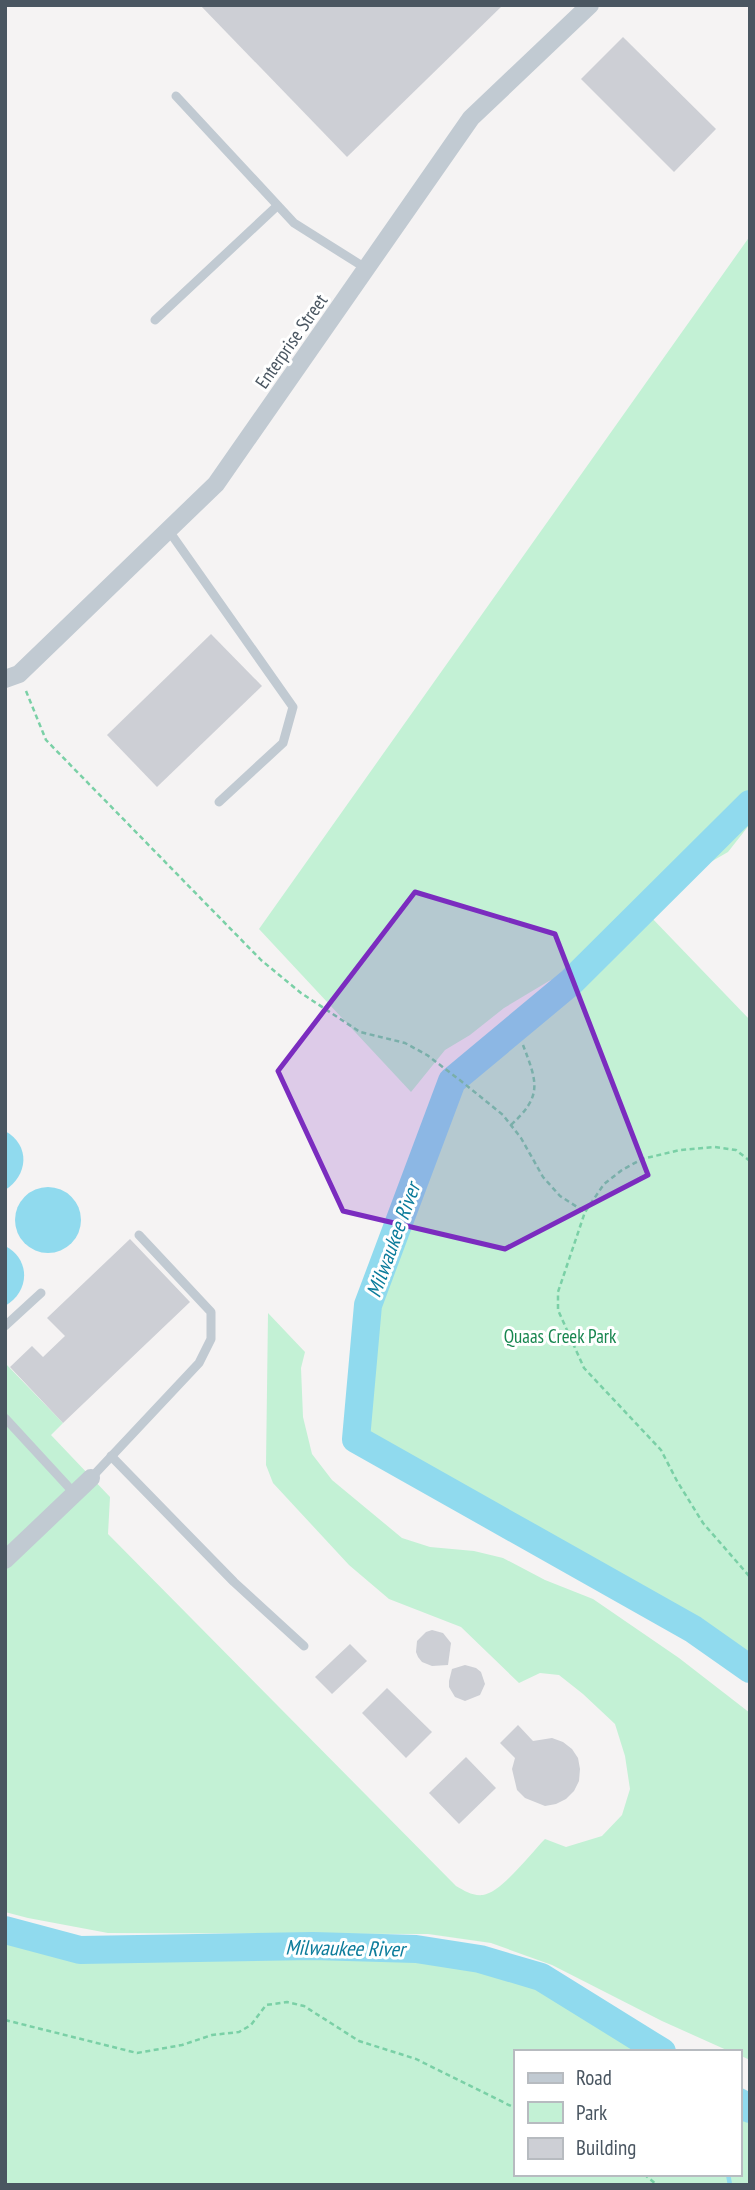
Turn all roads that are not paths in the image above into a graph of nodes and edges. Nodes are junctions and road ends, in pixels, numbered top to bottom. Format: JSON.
{"nodes":[{"id":1,"x":590,"y":5,"type":"edge"},
{"id":2,"x":176,"y":96,"type":"dead end"},
{"id":3,"x":277,"y":206,"type":"junction"},
{"id":4,"x":367,"y":269,"type":"junction"},
{"id":5,"x":155,"y":320,"type":"dead end"},
{"id":6,"x":169,"y":531,"type":"junction"},
{"id":7,"x":12,"y":677,"type":"edge"},
{"id":8,"x":219,"y":802,"type":"dead end"},
{"id":9,"x":139,"y":1235,"type":"dead end"},
{"id":10,"x":41,"y":1293,"type":"dead end"},
{"id":11,"x":5,"y":1326,"type":"edge"},
{"id":12,"x":5,"y":1418,"type":"edge"},
{"id":13,"x":111,"y":1456,"type":"junction"},
{"id":14,"x":91,"y":1478,"type":"joint"},
{"id":15,"x":75,"y":1494,"type":"junction"},
{"id":16,"x":5,"y":1560,"type":"edge"},
{"id":17,"x":304,"y":1646,"type":"dead end"}],
"edges":[{"from":1,"to":4,"type":"street","name":"Enterprise Street"},
{"from":2,"to":3,"type":"lane"},
{"from":3,"to":4,"type":"lane"},
{"from":3,"to":5,"type":"lane"},
{"from":4,"to":6,"type":"street","name":"Enterprise Street"},
{"from":6,"to":7,"type":"street","name":"Enterprise Street"},
{"from":6,"to":8,"type":"lane"},
{"from":9,"to":13,"type":"lane"},
{"from":10,"to":11,"type":"lane"},
{"from":12,"to":15,"type":"lane"},
{"from":13,"to":14,"type":"lane"},
{"from":13,"to":17,"type":"lane"},
{"from":14,"to":15,"type":"street"},
{"from":15,"to":16,"type":"street"}]}
